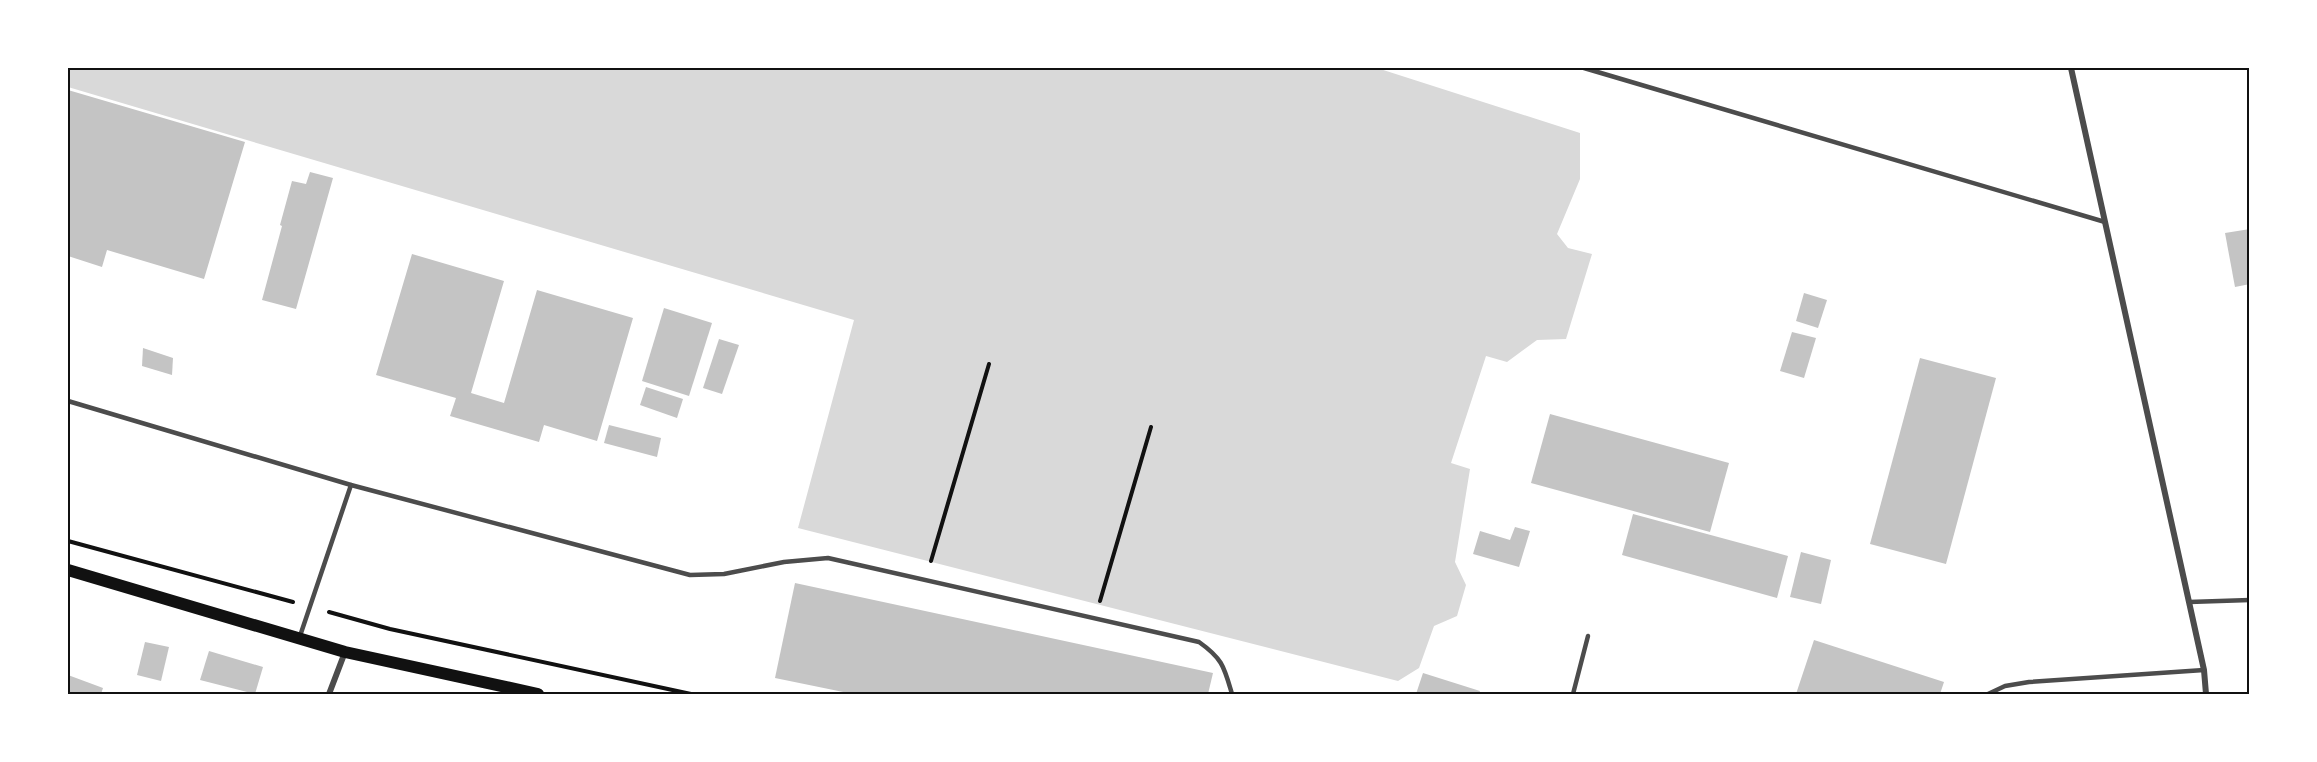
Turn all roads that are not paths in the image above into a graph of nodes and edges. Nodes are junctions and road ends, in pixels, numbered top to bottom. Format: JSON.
{"nodes":[{"id":1,"x":1584,"y":68,"type":"edge"},
{"id":2,"x":2071,"y":68,"type":"edge"},
{"id":3,"x":2106,"y":222,"type":"junction"},
{"id":4,"x":68,"y":401,"type":"edge"},
{"id":5,"x":351,"y":485,"type":"junction"},
{"id":6,"x":68,"y":570,"type":"edge"},
{"id":7,"x":2250,"y":600,"type":"edge"},
{"id":8,"x":2189,"y":602,"type":"junction"},
{"id":9,"x":1588,"y":636,"type":"dead end"},
{"id":10,"x":299,"y":639,"type":"junction"},
{"id":11,"x":345,"y":652,"type":"junction"},
{"id":12,"x":2204,"y":670,"type":"junction"},
{"id":13,"x":329,"y":694,"type":"edge"},
{"id":14,"x":538,"y":694,"type":"edge"},
{"id":15,"x":1232,"y":694,"type":"edge"},
{"id":16,"x":1573,"y":694,"type":"edge"},
{"id":17,"x":1988,"y":694,"type":"edge"},
{"id":18,"x":2206,"y":694,"type":"edge"}],
"edges":[{"from":1,"to":3,"type":"lane"},
{"from":2,"to":3,"type":"street"},
{"from":3,"to":8,"type":"street"},
{"from":4,"to":5,"type":"lane"},
{"from":5,"to":10,"type":"lane"},
{"from":5,"to":15,"type":"lane"},
{"from":6,"to":10,"type":"main road"},
{"from":7,"to":8,"type":"lane"},
{"from":8,"to":12,"type":"street"},
{"from":9,"to":16,"type":"lane"},
{"from":10,"to":11,"type":"main road"},
{"from":11,"to":13,"type":"street"},
{"from":11,"to":14,"type":"main road"},
{"from":12,"to":17,"type":"lane"},
{"from":12,"to":18,"type":"street"}]}
